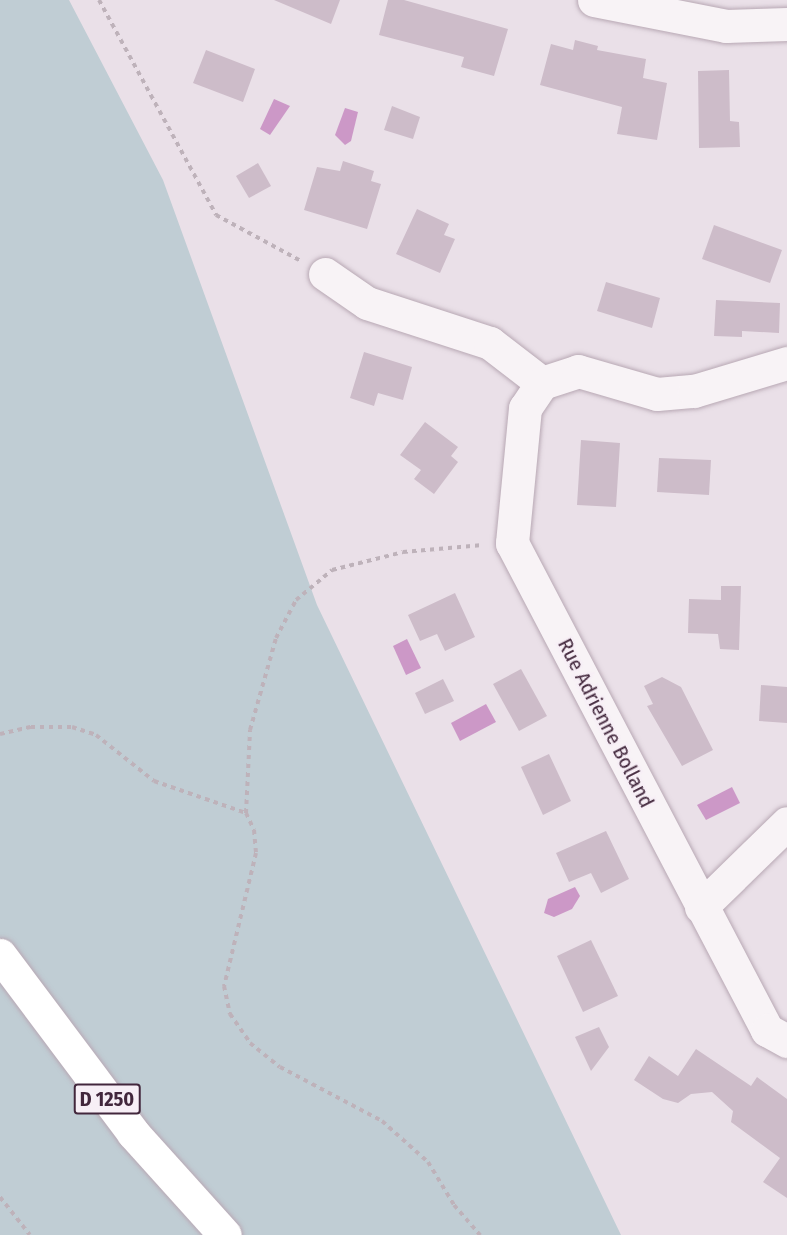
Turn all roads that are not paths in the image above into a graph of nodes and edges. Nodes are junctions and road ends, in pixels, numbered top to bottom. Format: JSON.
{"nodes":[{"id":1,"x":594,"y":0,"type":"edge"},
{"id":2,"x":787,"y":24,"type":"edge"},
{"id":3,"x":325,"y":274,"type":"road end"},
{"id":4,"x":787,"y":363,"type":"edge"},
{"id":5,"x":542,"y":383,"type":"junction"},
{"id":6,"x":787,"y":822,"type":"edge"},
{"id":7,"x":701,"y":907,"type":"junction"},
{"id":8,"x":0,"y":955,"type":"edge"},
{"id":9,"x":787,"y":1041,"type":"edge"},
{"id":10,"x":225,"y":1235,"type":"edge"}],
"edges":[{"from":1,"to":2,"type":"street"},
{"from":3,"to":5,"type":"street"},
{"from":4,"to":5,"type":"street"},
{"from":5,"to":7,"type":"street","name":"Rue Adrienne Bolland"},
{"from":6,"to":7,"type":"street"},
{"from":7,"to":9,"type":"street","name":"Rue Adrienne Bolland"},
{"from":8,"to":10,"type":"main road","number":"D 1250"}]}
